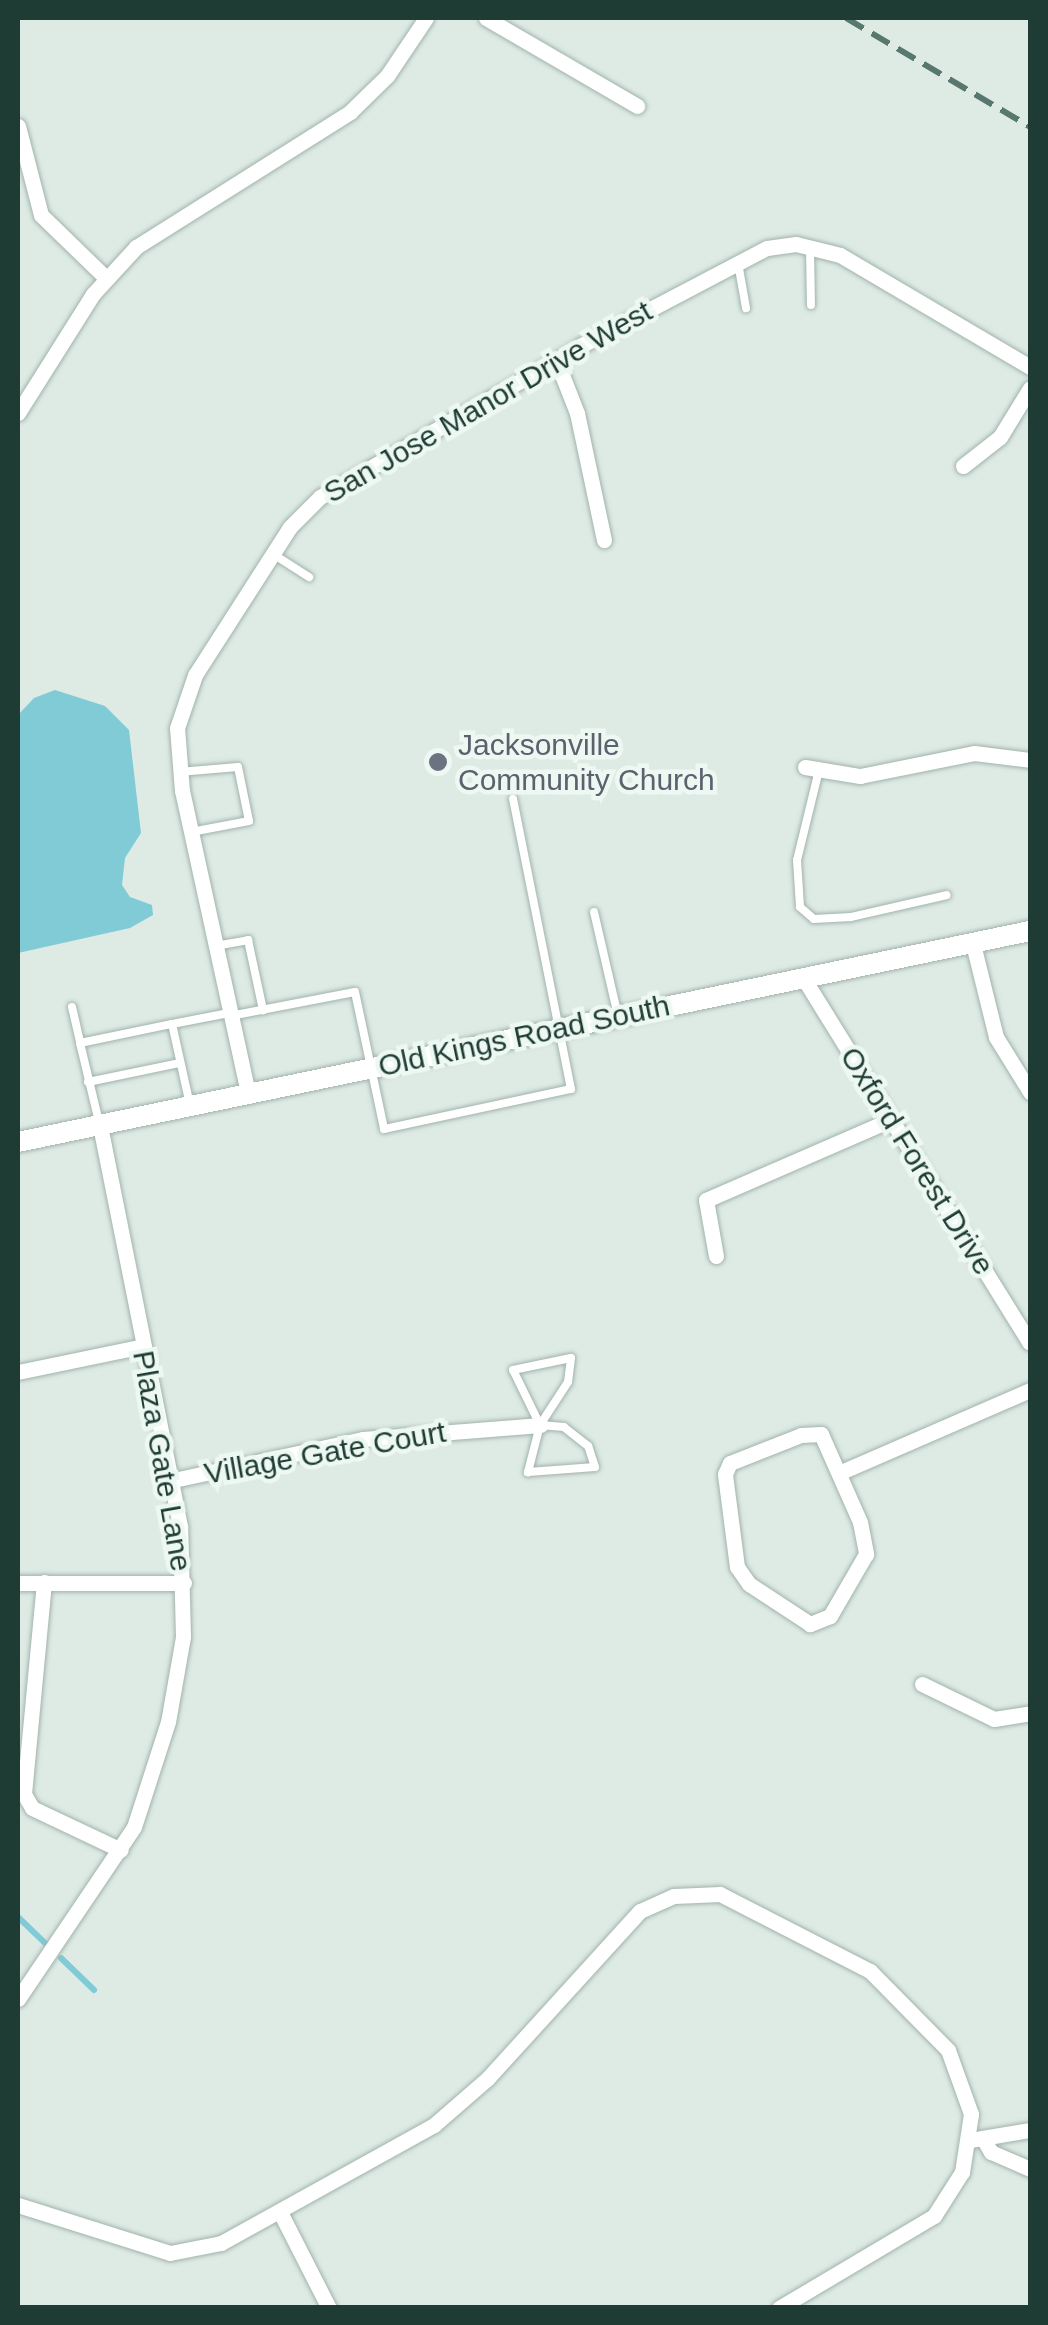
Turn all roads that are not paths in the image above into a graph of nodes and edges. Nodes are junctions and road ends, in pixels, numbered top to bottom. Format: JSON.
{"nodes":[{"id":1,"x":426,"y":18,"type":"edge"},
{"id":2,"x":486,"y":18,"type":"edge"},
{"id":3,"x":637,"y":106,"type":"dead end"},
{"id":4,"x":18,"y":126,"type":"edge"},
{"id":5,"x":810,"y":246,"type":"junction"},
{"id":6,"x":743,"y":256,"type":"junction"},
{"id":7,"x":106,"y":278,"type":"junction"},
{"id":8,"x":810,"y":305,"type":"dead end"},
{"id":9,"x":746,"y":308,"type":"dead end"},
{"id":10,"x":557,"y":362,"type":"junction"},
{"id":11,"x":1030,"y":367,"type":"edge"},
{"id":12,"x":1030,"y":388,"type":"edge"},
{"id":13,"x":18,"y":413,"type":"edge"},
{"id":14,"x":963,"y":466,"type":"dead end"},
{"id":15,"x":604,"y":540,"type":"dead end"},
{"id":16,"x":273,"y":554,"type":"junction"},
{"id":17,"x":310,"y":578,"type":"dead end"},
{"id":18,"x":1030,"y":760,"type":"edge"},
{"id":19,"x":812,"y":768,"type":"joint"},
{"id":20,"x":180,"y":772,"type":"junction"},
{"id":21,"x":514,"y":799,"type":"dead end"},
{"id":22,"x":191,"y":832,"type":"junction"},
{"id":23,"x":947,"y":895,"type":"dead end"},
{"id":24,"x":594,"y":912,"type":"dead end"},
{"id":25,"x":1030,"y":931,"type":"edge"},
{"id":26,"x":973,"y":944,"type":"junction"},
{"id":27,"x":215,"y":946,"type":"junction"},
{"id":28,"x":804,"y":979,"type":"junction"},
{"id":29,"x":72,"y":1007,"type":"dead end"},
{"id":30,"x":262,"y":1010,"type":"junction"},
{"id":31,"x":229,"y":1015,"type":"junction"},
{"id":32,"x":618,"y":1016,"type":"junction"},
{"id":33,"x":172,"y":1024,"type":"junction"},
{"id":34,"x":558,"y":1028,"type":"junction"},
{"id":35,"x":80,"y":1043,"type":"junction"},
{"id":36,"x":180,"y":1062,"type":"junction"},
{"id":37,"x":372,"y":1067,"type":"junction"},
{"id":38,"x":88,"y":1082,"type":"junction"},
{"id":39,"x":1029,"y":1086,"type":"edge"},
{"id":40,"x":248,"y":1093,"type":"junction"},
{"id":41,"x":190,"y":1105,"type":"junction"},
{"id":42,"x":890,"y":1120,"type":"junction"},
{"id":43,"x":100,"y":1124,"type":"junction"},
{"id":44,"x":18,"y":1142,"type":"edge"},
{"id":45,"x":716,"y":1256,"type":"dead end"},
{"id":46,"x":1030,"y":1344,"type":"edge"},
{"id":47,"x":143,"y":1346,"type":"junction"},
{"id":48,"x":18,"y":1372,"type":"edge"},
{"id":49,"x":1030,"y":1390,"type":"edge"},
{"id":50,"x":540,"y":1425,"type":"junction"},
{"id":51,"x":839,"y":1474,"type":"junction"},
{"id":52,"x":170,"y":1481,"type":"junction"},
{"id":53,"x":18,"y":1582,"type":"edge"},
{"id":54,"x":44,"y":1582,"type":"junction"},
{"id":55,"x":184,"y":1583,"type":"junction"},
{"id":56,"x":922,"y":1684,"type":"dead end"},
{"id":57,"x":1030,"y":1713,"type":"edge"},
{"id":58,"x":121,"y":1850,"type":"junction"},
{"id":59,"x":18,"y":1999,"type":"edge"},
{"id":60,"x":1030,"y":2130,"type":"edge"},
{"id":61,"x":978,"y":2141,"type":"junction"},
{"id":62,"x":1030,"y":2169,"type":"edge"},
{"id":63,"x":18,"y":2206,"type":"edge"},
{"id":64,"x":280,"y":2212,"type":"junction"},
{"id":65,"x":329,"y":2308,"type":"edge"},
{"id":66,"x":779,"y":2308,"type":"edge"}],
"edges":[{"from":1,"to":7,"type":"street"},
{"from":2,"to":3,"type":"street"},
{"from":4,"to":7,"type":"street"},
{"from":5,"to":6,"type":"street"},
{"from":5,"to":8,"type":"lane"},
{"from":5,"to":11,"type":"street"},
{"from":6,"to":9,"type":"lane"},
{"from":6,"to":10,"type":"street","name":"San Jose Manor Drive West"},
{"from":7,"to":13,"type":"street"},
{"from":10,"to":15,"type":"street"},
{"from":10,"to":16,"type":"street","name":"San Jose Manor Drive West"},
{"from":12,"to":14,"type":"street"},
{"from":16,"to":17,"type":"lane"},
{"from":16,"to":20,"type":"street","name":"San Jose Manor Drive West"},
{"from":18,"to":19,"type":"street"},
{"from":19,"to":23,"type":"lane"},
{"from":20,"to":22,"type":"street","name":"San Jose Manor Drive West"},
{"from":20,"to":22,"type":"lane"},
{"from":21,"to":34,"type":"lane"},
{"from":22,"to":27,"type":"street","name":"San Jose Manor Drive West"},
{"from":24,"to":32,"type":"lane"},
{"from":25,"to":26,"type":"street","name":"Old Kings Road South"},
{"from":26,"to":28,"type":"street","name":"Old Kings Road South"},
{"from":26,"to":39,"type":"street"},
{"from":27,"to":30,"type":"lane"},
{"from":27,"to":31,"type":"street","name":"San Jose Manor Drive West"},
{"from":28,"to":32,"type":"street","name":"Old Kings Road South"},
{"from":28,"to":42,"type":"street","name":"Oxford Forest Drive"},
{"from":29,"to":35,"type":"lane"},
{"from":30,"to":31,"type":"lane"},
{"from":30,"to":37,"type":"lane"},
{"from":31,"to":33,"type":"lane"},
{"from":31,"to":40,"type":"street","name":"San Jose Manor Drive West"},
{"from":32,"to":34,"type":"street","name":"Old Kings Road South"},
{"from":33,"to":35,"type":"lane"},
{"from":33,"to":36,"type":"lane"},
{"from":34,"to":37,"type":"street","name":"Old Kings Road South"},
{"from":34,"to":37,"type":"lane"},
{"from":35,"to":38,"type":"lane"},
{"from":36,"to":38,"type":"lane"},
{"from":36,"to":41,"type":"lane"},
{"from":37,"to":40,"type":"street","name":"Old Kings Road South"},
{"from":38,"to":43,"type":"lane"},
{"from":40,"to":41,"type":"street","name":"Old Kings Road South"},
{"from":41,"to":43,"type":"street","name":"Old Kings Road South"},
{"from":42,"to":45,"type":"street"},
{"from":42,"to":46,"type":"street","name":"Oxford Forest Drive"},
{"from":43,"to":44,"type":"street","name":"Old Kings Road South"},
{"from":43,"to":47,"type":"street","name":"Plaza Gate Lane"},
{"from":47,"to":48,"type":"street"},
{"from":47,"to":52,"type":"street","name":"Plaza Gate Lane"},
{"from":49,"to":51,"type":"street"},
{"from":50,"to":50,"type":"lane"},
{"from":50,"to":50,"type":"lane"},
{"from":50,"to":52,"type":"street","name":"Village Gate Court"},
{"from":51,"to":51,"type":"street"},
{"from":52,"to":55,"type":"street","name":"Plaza Gate Lane"},
{"from":53,"to":54,"type":"street"},
{"from":54,"to":55,"type":"street"},
{"from":54,"to":58,"type":"street"},
{"from":55,"to":58,"type":"street","name":"Plaza Gate Lane"},
{"from":56,"to":57,"type":"street"},
{"from":58,"to":59,"type":"street","name":"Plaza Gate Lane"},
{"from":60,"to":61,"type":"street"},
{"from":61,"to":62,"type":"street"},
{"from":61,"to":64,"type":"street"},
{"from":61,"to":66,"type":"street"},
{"from":63,"to":64,"type":"street"},
{"from":64,"to":65,"type":"street"}]}
